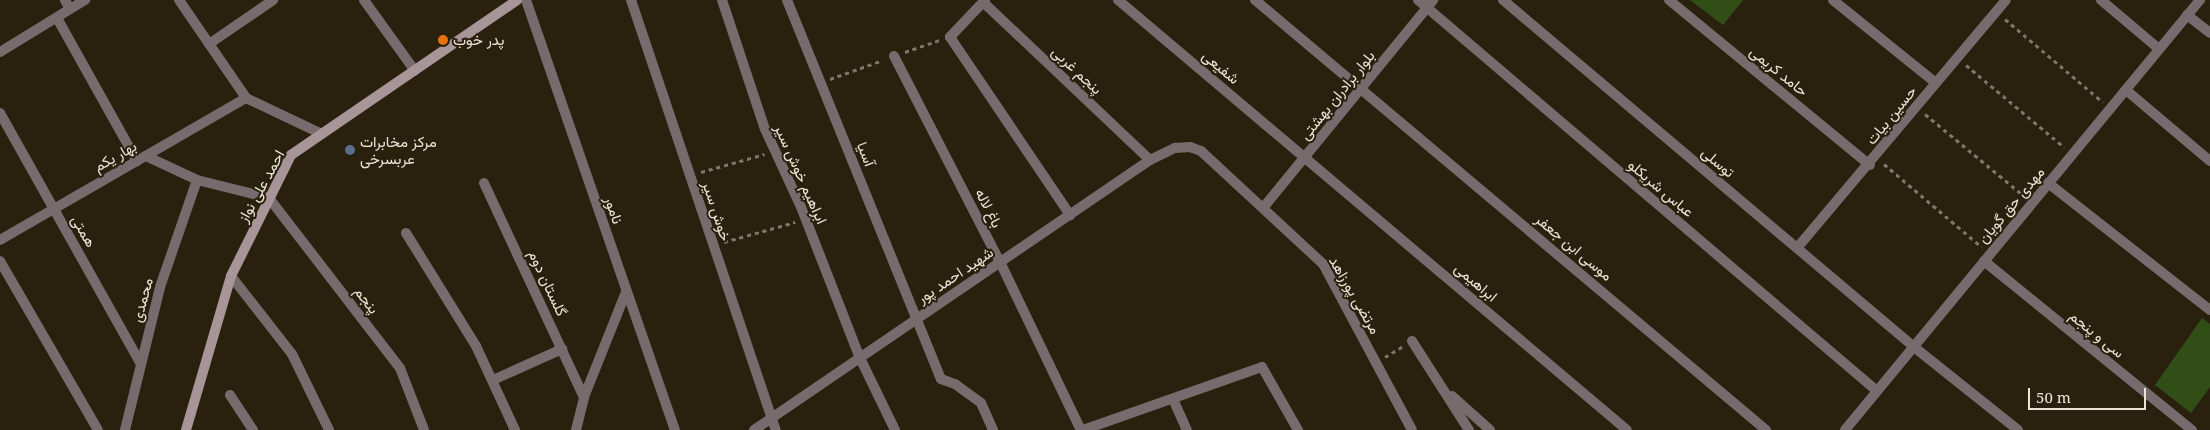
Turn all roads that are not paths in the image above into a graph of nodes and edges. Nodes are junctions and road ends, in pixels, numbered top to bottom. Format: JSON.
{"nodes":[{"id":1,"x":65,"y":0,"type":"edge"},
{"id":2,"x":86,"y":0,"type":"edge"},
{"id":3,"x":179,"y":0,"type":"edge"},
{"id":4,"x":273,"y":0,"type":"edge"},
{"id":5,"x":364,"y":0,"type":"edge"},
{"id":6,"x":517,"y":0,"type":"edge"},
{"id":7,"x":526,"y":0,"type":"edge"},
{"id":8,"x":631,"y":0,"type":"edge"},
{"id":9,"x":722,"y":0,"type":"edge"},
{"id":10,"x":787,"y":0,"type":"edge"},
{"id":11,"x":1118,"y":0,"type":"edge"},
{"id":12,"x":1255,"y":0,"type":"edge"},
{"id":13,"x":1418,"y":0,"type":"edge"},
{"id":14,"x":1503,"y":0,"type":"edge"},
{"id":15,"x":1669,"y":0,"type":"edge"},
{"id":16,"x":1833,"y":0,"type":"edge"},
{"id":17,"x":2006,"y":0,"type":"edge"},
{"id":18,"x":2101,"y":0,"type":"edge"},
{"id":19,"x":2200,"y":0,"type":"edge"},
{"id":20,"x":984,"y":1,"type":"edge"},
{"id":21,"x":1430,"y":4,"type":"edge"},
{"id":22,"x":70,"y":10,"type":"junction"},
{"id":23,"x":2188,"y":15,"type":"junction"},
{"id":24,"x":57,"y":18,"type":"junction"},
{"id":25,"x":2210,"y":33,"type":"edge"},
{"id":26,"x":209,"y":44,"type":"junction"},
{"id":27,"x":2159,"y":49,"type":"junction"},
{"id":28,"x":0,"y":52,"type":"edge"},
{"id":29,"x":894,"y":56,"type":"dead end"},
{"id":30,"x":415,"y":71,"type":"junction"},
{"id":31,"x":1936,"y":83,"type":"junction"},
{"id":32,"x":1362,"y":87,"type":"junction"},
{"id":33,"x":2126,"y":90,"type":"junction"},
{"id":34,"x":246,"y":98,"type":"junction"},
{"id":35,"x":0,"y":114,"type":"edge"},
{"id":36,"x":322,"y":134,"type":"junction"},
{"id":37,"x":1175,"y":148,"type":"joint"},
{"id":38,"x":141,"y":158,"type":"junction"},
{"id":39,"x":1305,"y":158,"type":"junction"},
{"id":40,"x":1150,"y":160,"type":"junction"},
{"id":41,"x":1873,"y":161,"type":"junction"},
{"id":42,"x":2210,"y":161,"type":"edge"},
{"id":43,"x":197,"y":180,"type":"junction"},
{"id":44,"x":484,"y":183,"type":"dead end"},
{"id":45,"x":2048,"y":183,"type":"junction"},
{"id":46,"x":269,"y":198,"type":"junction"},
{"id":47,"x":1263,"y":208,"type":"junction"},
{"id":48,"x":54,"y":209,"type":"junction"},
{"id":49,"x":1070,"y":215,"type":"junction"},
{"id":50,"x":406,"y":233,"type":"dead end"},
{"id":51,"x":0,"y":240,"type":"edge"},
{"id":52,"x":1797,"y":248,"type":"junction"},
{"id":53,"x":1987,"y":257,"type":"junction"},
{"id":54,"x":0,"y":261,"type":"edge"},
{"id":55,"x":1000,"y":262,"type":"junction"},
{"id":56,"x":231,"y":276,"type":"junction"},
{"id":57,"x":626,"y":292,"type":"junction"},
{"id":58,"x":2210,"y":310,"type":"edge"},
{"id":59,"x":915,"y":321,"type":"junction"},
{"id":60,"x":1412,"y":341,"type":"road end"},
{"id":61,"x":1914,"y":347,"type":"junction"},
{"id":62,"x":562,"y":349,"type":"junction"},
{"id":63,"x":860,"y":358,"type":"junction"},
{"id":64,"x":142,"y":364,"type":"junction"},
{"id":65,"x":493,"y":380,"type":"junction"},
{"id":66,"x":1443,"y":388,"type":"junction"},
{"id":67,"x":1876,"y":391,"type":"junction"},
{"id":68,"x":230,"y":395,"type":"dead end"},
{"id":69,"x":584,"y":397,"type":"junction"},
{"id":70,"x":1173,"y":399,"type":"junction"},
{"id":71,"x":771,"y":419,"type":"junction"},
{"id":72,"x":1849,"y":428,"type":"edge"},
{"id":73,"x":98,"y":430,"type":"edge"},
{"id":74,"x":125,"y":430,"type":"edge"},
{"id":75,"x":186,"y":430,"type":"edge"},
{"id":76,"x":253,"y":430,"type":"edge"},
{"id":77,"x":329,"y":430,"type":"edge"},
{"id":78,"x":424,"y":430,"type":"edge"},
{"id":79,"x":515,"y":430,"type":"edge"},
{"id":80,"x":576,"y":430,"type":"edge"},
{"id":81,"x":675,"y":430,"type":"edge"},
{"id":82,"x":754,"y":430,"type":"edge"},
{"id":83,"x":776,"y":430,"type":"edge"},
{"id":84,"x":895,"y":430,"type":"edge"},
{"id":85,"x":993,"y":430,"type":"edge"},
{"id":86,"x":1082,"y":430,"type":"edge"},
{"id":87,"x":1187,"y":430,"type":"edge"},
{"id":88,"x":1298,"y":430,"type":"edge"},
{"id":89,"x":1412,"y":430,"type":"edge"},
{"id":90,"x":1469,"y":430,"type":"edge"},
{"id":91,"x":1490,"y":430,"type":"edge"},
{"id":92,"x":1627,"y":430,"type":"edge"},
{"id":93,"x":1766,"y":430,"type":"edge"},
{"id":94,"x":2018,"y":430,"type":"edge"},
{"id":95,"x":2192,"y":430,"type":"edge"}],
"edges":[{"from":1,"to":22,"type":"street"},
{"from":2,"to":22,"type":"street"},
{"from":3,"to":26,"type":"street"},
{"from":4,"to":26,"type":"street"},
{"from":5,"to":30,"type":"street"},
{"from":6,"to":30,"type":"main road","name":"احمد علی نواز"},
{"from":7,"to":57,"type":"street","name":"نامور"},
{"from":8,"to":71,"type":"street","name":"خوش سیر"},
{"from":9,"to":63,"type":"street","name":"ابراهیم خوش سیر"},
{"from":10,"to":59,"type":"street","name":"آسیا"},
{"from":11,"to":39,"type":"street","name":"شفیعی"},
{"from":12,"to":32,"type":"street","name":"موسی ابن جعفر"},
{"from":13,"to":21,"type":"street","name":"عباس شریکلو"},
{"from":14,"to":52,"type":"street","name":"توسلی"},
{"from":15,"to":41,"type":"street","name":"حامد کریمی"},
{"from":16,"to":31,"type":"street"},
{"from":17,"to":31,"type":"street","name":"حسین بیات"},
{"from":18,"to":27,"type":"street"},
{"from":19,"to":23,"type":"street","name":"مهدی حق گویان"},
{"from":20,"to":40,"type":"street","name":"پنجم غربی"},
{"from":20,"to":49,"type":"street"},
{"from":21,"to":32,"type":"street","name":"بلوار برادران بهشتی"},
{"from":21,"to":67,"type":"street","name":"عباس شریکلو"},
{"from":22,"to":24,"type":"street"},
{"from":23,"to":25,"type":"street"},
{"from":23,"to":27,"type":"street","name":"مهدی حق گویان"},
{"from":24,"to":28,"type":"street"},
{"from":24,"to":38,"type":"street"},
{"from":26,"to":34,"type":"street"},
{"from":27,"to":33,"type":"street","name":"مهدی حق گویان"},
{"from":29,"to":55,"type":"street","name":"باغ لاله"},
{"from":30,"to":36,"type":"main road","name":"احمد علی نواز"},
{"from":31,"to":41,"type":"street","name":"حسین بیات"},
{"from":32,"to":39,"type":"street","name":"بلوار برادران بهشتی"},
{"from":32,"to":93,"type":"street","name":"موسی ابن جعفر"},
{"from":33,"to":42,"type":"street"},
{"from":33,"to":45,"type":"street","name":"مهدی حق گویان"},
{"from":34,"to":36,"type":"street"},
{"from":34,"to":38,"type":"street","name":"بهار یکم"},
{"from":35,"to":48,"type":"street","name":"همتی"},
{"from":36,"to":46,"type":"main road","name":"احمد علی نواز"},
{"from":37,"to":40,"type":"street","name":"شهید احمد پور"},
{"from":37,"to":47,"type":"street","name":"مرتضی پورزاهد"},
{"from":38,"to":43,"type":"street"},
{"from":38,"to":48,"type":"street","name":"بهار یکم"},
{"from":39,"to":47,"type":"street","name":"بلوار برادران بهشتی"},
{"from":39,"to":92,"type":"street","name":"ابراهیمی"},
{"from":40,"to":49,"type":"street","name":"شهید احمد پور"},
{"from":41,"to":52,"type":"street","name":"حسین بیات"},
{"from":43,"to":46,"type":"street"},
{"from":43,"to":64,"type":"street","name":"محمدی"},
{"from":44,"to":62,"type":"street","name":"گلستان دوم"},
{"from":45,"to":53,"type":"street","name":"مهدی حق گویان"},
{"from":45,"to":58,"type":"street"},
{"from":46,"to":56,"type":"main road","name":"احمد علی نواز"},
{"from":46,"to":78,"type":"street","name":"پنجم"},
{"from":47,"to":89,"type":"street","name":"مرتضی پورزاهد"},
{"from":48,"to":51,"type":"street","name":"بهار یکم"},
{"from":48,"to":64,"type":"street","name":"همتی"},
{"from":49,"to":55,"type":"street","name":"شهید احمد پور"},
{"from":50,"to":65,"type":"street"},
{"from":52,"to":61,"type":"street","name":"توسلی"},
{"from":53,"to":61,"type":"street","name":"مهدی حق گویان"},
{"from":53,"to":95,"type":"street","name":"سی و پنجم"},
{"from":54,"to":73,"type":"street"},
{"from":55,"to":59,"type":"street","name":"شهید احمد پور"},
{"from":55,"to":86,"type":"street","name":"باغ لاله"},
{"from":56,"to":75,"type":"main road","name":"احمد علی نواز"},
{"from":56,"to":77,"type":"street"},
{"from":57,"to":69,"type":"street"},
{"from":57,"to":81,"type":"street","name":"نامور"},
{"from":59,"to":63,"type":"street","name":"شهید احمد پور"},
{"from":59,"to":85,"type":"street","name":"آسیا"},
{"from":60,"to":66,"type":"street"},
{"from":61,"to":67,"type":"street","name":"مهدی حق گویان"},
{"from":61,"to":94,"type":"street","name":"توسلی"},
{"from":62,"to":65,"type":"street"},
{"from":62,"to":69,"type":"street","name":"گلستان دوم"},
{"from":63,"to":71,"type":"street","name":"شهید احمد پور"},
{"from":63,"to":84,"type":"street","name":"ابراهیم خوش سیر"},
{"from":64,"to":74,"type":"street","name":"محمدی"},
{"from":65,"to":79,"type":"street"},
{"from":66,"to":90,"type":"street"},
{"from":66,"to":91,"type":"street"},
{"from":67,"to":72,"type":"street","name":"مهدی حق گویان"},
{"from":68,"to":76,"type":"street"},
{"from":69,"to":80,"type":"street"},
{"from":70,"to":86,"type":"street"},
{"from":70,"to":87,"type":"street"},
{"from":70,"to":88,"type":"street"},
{"from":71,"to":82,"type":"street","name":"شهید احمد پور"},
{"from":71,"to":83,"type":"street","name":"خوش سیر"}]}
